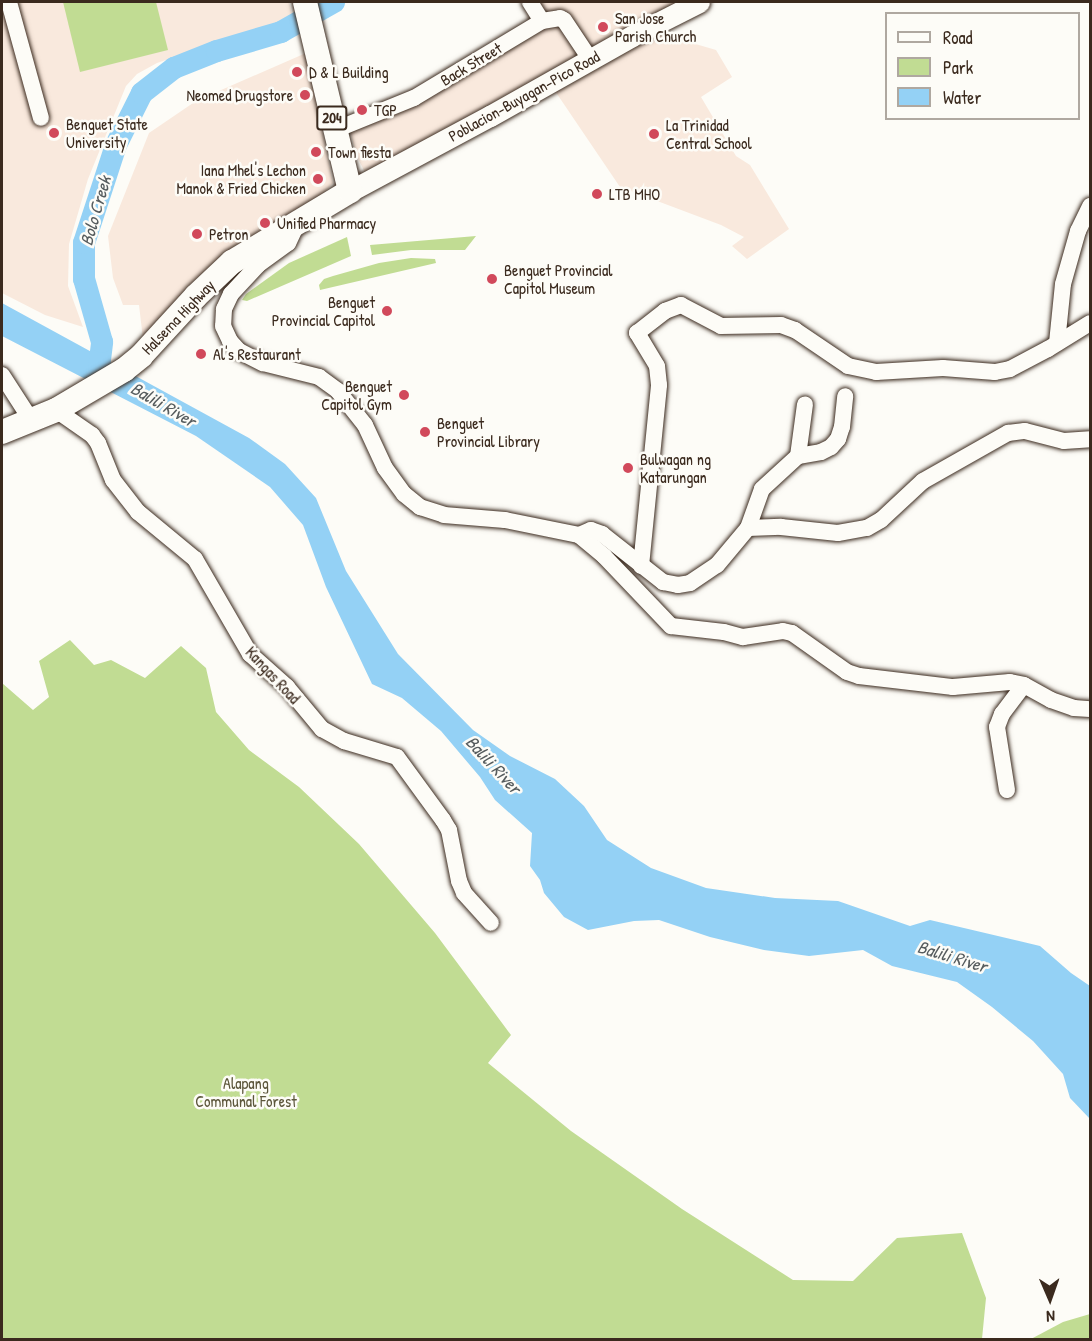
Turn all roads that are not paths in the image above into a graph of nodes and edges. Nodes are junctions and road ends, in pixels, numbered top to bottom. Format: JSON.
{"nodes":[{"id":1,"x":9,"y":2,"type":"edge"},
{"id":2,"x":304,"y":2,"type":"edge"},
{"id":3,"x":530,"y":2,"type":"edge"},
{"id":4,"x":699,"y":2,"type":"edge"},
{"id":5,"x":542,"y":21,"type":"junction"},
{"id":6,"x":590,"y":59,"type":"junction"},
{"id":7,"x":41,"y":118,"type":"dead end"},
{"id":8,"x":335,"y":130,"type":"junction"},
{"id":9,"x":350,"y":191,"type":"junction"},
{"id":10,"x":1090,"y":206,"type":"edge"},
{"id":11,"x":298,"y":223,"type":"junction"},
{"id":12,"x":1090,"y":323,"type":"edge"},
{"id":13,"x":1057,"y":343,"type":"junction"},
{"id":14,"x":2,"y":375,"type":"edge"},
{"id":15,"x":845,"y":396,"type":"dead end"},
{"id":16,"x":806,"y":404,"type":"dead end"},
{"id":17,"x":56,"y":410,"type":"junction"},
{"id":18,"x":31,"y":420,"type":"junction"},
{"id":19,"x":2,"y":432,"type":"edge"},
{"id":20,"x":1090,"y":439,"type":"edge"},
{"id":21,"x":798,"y":456,"type":"junction"},
{"id":22,"x":748,"y":528,"type":"junction"},
{"id":23,"x":579,"y":535,"type":"junction"},
{"id":24,"x":641,"y":566,"type":"junction"},
{"id":25,"x":1024,"y":685,"type":"junction"},
{"id":26,"x":1090,"y":709,"type":"edge"},
{"id":27,"x":1007,"y":790,"type":"dead end"},
{"id":28,"x":491,"y":923,"type":"dead end"}],
"edges":[{"from":1,"to":7,"type":"street"},
{"from":2,"to":8,"type":"highway","number":"204"},
{"from":3,"to":5,"type":"street"},
{"from":4,"to":6,"type":"main road","name":"Poblacion-Buyagan-Pico Road"},
{"from":5,"to":6,"type":"street"},
{"from":5,"to":8,"type":"street","name":"Back Street"},
{"from":6,"to":9,"type":"main road","name":"Poblacion-Buyagan-Pico Road"},
{"from":8,"to":9,"type":"highway","number":"204"},
{"from":9,"to":11,"type":"highway","name":"Halsema Highway"},
{"from":10,"to":13,"type":"street"},
{"from":11,"to":17,"type":"highway","name":"Halsema Highway"},
{"from":11,"to":23,"type":"street"},
{"from":12,"to":13,"type":"street"},
{"from":13,"to":24,"type":"street"},
{"from":14,"to":18,"type":"street"},
{"from":15,"to":21,"type":"street"},
{"from":16,"to":21,"type":"street"},
{"from":17,"to":18,"type":"highway","name":"Halsema Highway"},
{"from":17,"to":28,"type":"street","name":"Kangas Road"},
{"from":18,"to":19,"type":"highway","name":"Halsema Highway"},
{"from":20,"to":22,"type":"street"},
{"from":21,"to":22,"type":"street"},
{"from":22,"to":24,"type":"street"},
{"from":23,"to":24,"type":"street"},
{"from":23,"to":25,"type":"street"},
{"from":25,"to":26,"type":"street"},
{"from":25,"to":27,"type":"street"}]}
